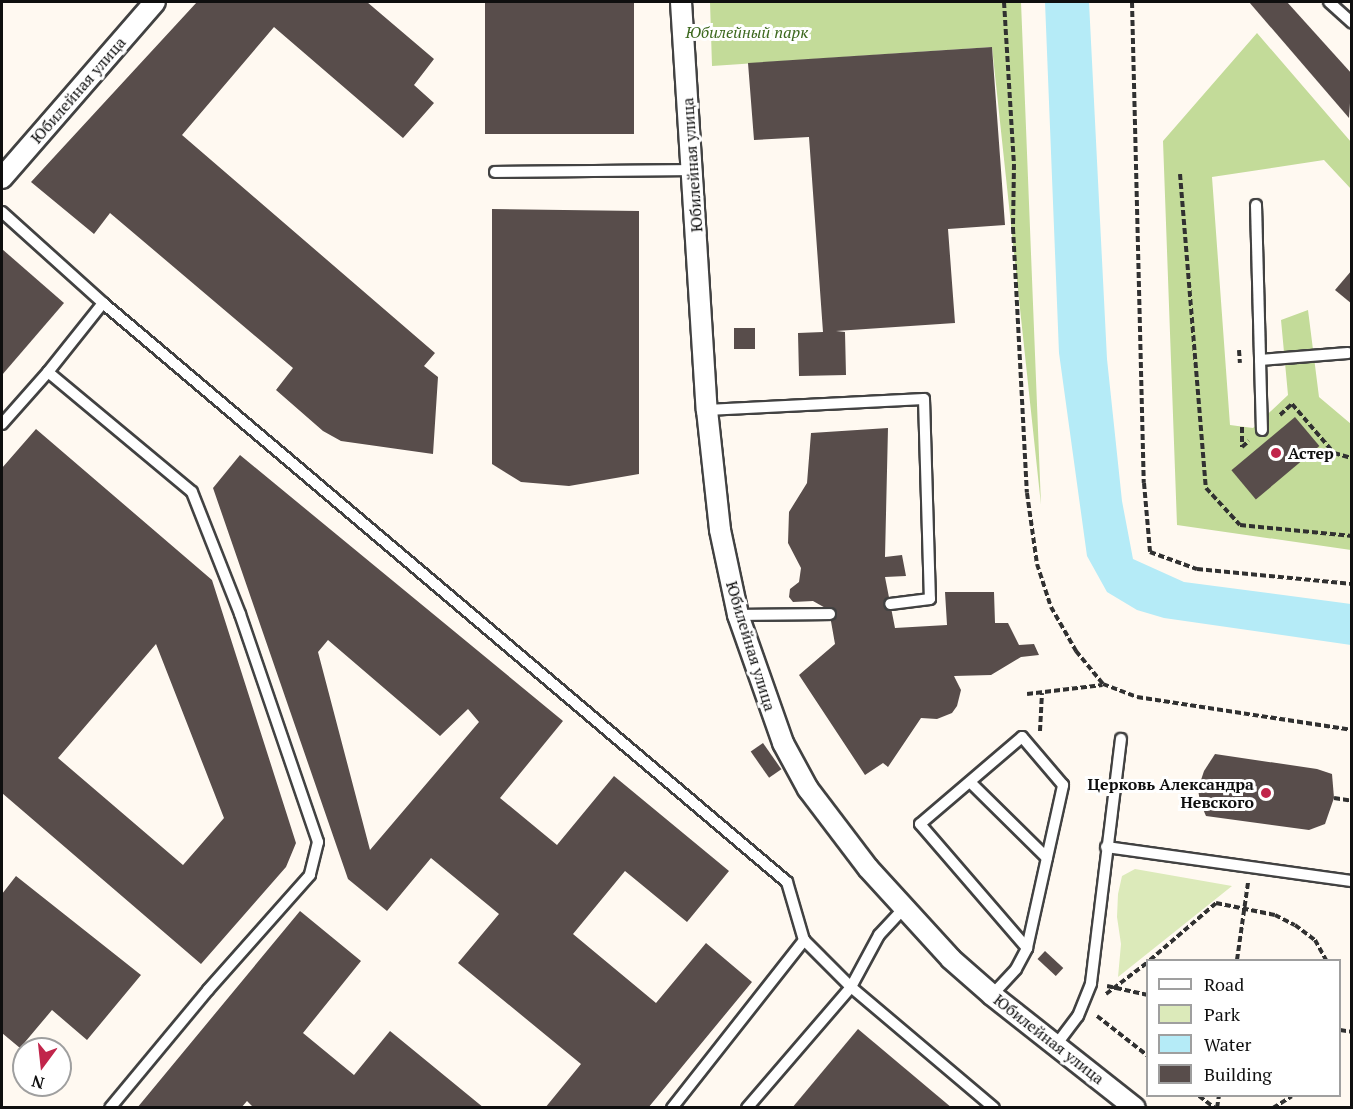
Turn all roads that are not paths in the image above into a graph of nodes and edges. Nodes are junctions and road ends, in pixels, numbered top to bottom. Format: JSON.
{"nodes":[{"id":1,"x":155,"y":2,"type":"edge"},
{"id":2,"x":681,"y":2,"type":"edge"},
{"id":3,"x":1329,"y":2,"type":"edge"},
{"id":4,"x":1352,"y":23,"type":"edge"},
{"id":5,"x":692,"y":170,"type":"junction"},
{"id":6,"x":495,"y":172,"type":"dead end"},
{"id":7,"x":2,"y":178,"type":"edge"},
{"id":8,"x":1256,"y":206,"type":"dead end"},
{"id":9,"x":2,"y":212,"type":"edge"},
{"id":10,"x":103,"y":303,"type":"junction"},
{"id":11,"x":1348,"y":353,"type":"dead end"},
{"id":12,"x":1260,"y":360,"type":"junction"},
{"id":13,"x":48,"y":372,"type":"junction"},
{"id":14,"x":707,"y":410,"type":"junction"},
{"id":15,"x":2,"y":424,"type":"edge"},
{"id":16,"x":1262,"y":430,"type":"dead end"},
{"id":17,"x":890,"y":604,"type":"dead end"},
{"id":18,"x":830,"y":614,"type":"dead end"},
{"id":19,"x":738,"y":615,"type":"junction"},
{"id":20,"x":1121,"y":739,"type":"dead end"},
{"id":21,"x":970,"y":782,"type":"junction"},
{"id":22,"x":1106,"y":847,"type":"junction"},
{"id":23,"x":1047,"y":858,"type":"junction"},
{"id":24,"x":1352,"y":881,"type":"edge"},
{"id":25,"x":904,"y":908,"type":"junction"},
{"id":26,"x":804,"y":940,"type":"junction"},
{"id":27,"x":1027,"y":948,"type":"junction"},
{"id":28,"x":851,"y":987,"type":"junction"},
{"id":29,"x":992,"y":995,"type":"junction"},
{"id":30,"x":1056,"y":1045,"type":"junction"},
{"id":31,"x":110,"y":1107,"type":"edge"},
{"id":32,"x":672,"y":1107,"type":"edge"},
{"id":33,"x":747,"y":1107,"type":"edge"},
{"id":34,"x":994,"y":1107,"type":"edge"},
{"id":35,"x":1135,"y":1107,"type":"edge"}],
"edges":[{"from":1,"to":7,"type":"street","name":"Юбилейная улица"},
{"from":2,"to":5,"type":"street","name":"Юбилейная улица"},
{"from":3,"to":4,"type":"lane"},
{"from":5,"to":6,"type":"lane"},
{"from":5,"to":14,"type":"street","name":"Юбилейная улица"},
{"from":8,"to":12,"type":"lane"},
{"from":9,"to":10,"type":"lane"},
{"from":10,"to":13,"type":"lane"},
{"from":10,"to":26,"type":"lane"},
{"from":11,"to":12,"type":"lane"},
{"from":12,"to":16,"type":"lane"},
{"from":13,"to":15,"type":"lane"},
{"from":13,"to":31,"type":"lane"},
{"from":14,"to":17,"type":"lane"},
{"from":14,"to":19,"type":"street","name":"Юбилейная улица"},
{"from":18,"to":19,"type":"lane"},
{"from":19,"to":25,"type":"street","name":"Юбилейная улица"},
{"from":20,"to":22,"type":"lane"},
{"from":21,"to":23,"type":"lane"},
{"from":21,"to":23,"type":"lane"},
{"from":21,"to":27,"type":"lane"},
{"from":22,"to":24,"type":"lane"},
{"from":22,"to":30,"type":"lane"},
{"from":23,"to":27,"type":"lane"},
{"from":25,"to":28,"type":"lane"},
{"from":25,"to":29,"type":"street","name":"Юбилейная улица"},
{"from":26,"to":28,"type":"lane"},
{"from":26,"to":32,"type":"lane"},
{"from":27,"to":29,"type":"lane"},
{"from":28,"to":33,"type":"lane"},
{"from":28,"to":34,"type":"lane"},
{"from":29,"to":30,"type":"street","name":"Юбилейная улица"},
{"from":30,"to":35,"type":"street","name":"Юбилейная улица"}]}
